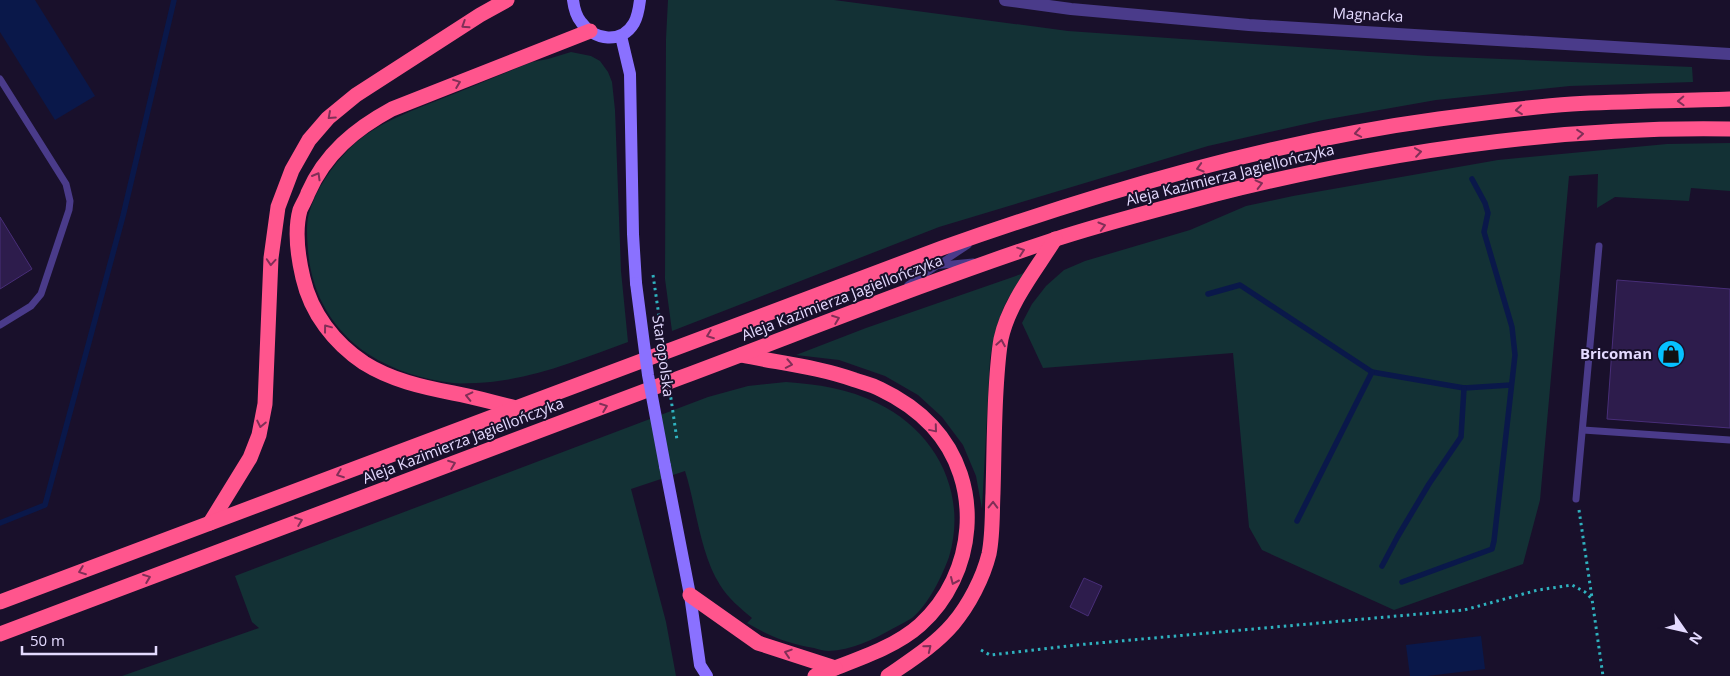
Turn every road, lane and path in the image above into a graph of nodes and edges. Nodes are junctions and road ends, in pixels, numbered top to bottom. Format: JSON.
{"nodes":[{"id":1,"x":507,"y":0,"type":"edge"},
{"id":2,"x":572,"y":0,"type":"edge"},
{"id":3,"x":640,"y":0,"type":"edge"},
{"id":4,"x":1004,"y":0,"type":"edge"},
{"id":5,"x":590,"y":31,"type":"junction"},
{"id":6,"x":620,"y":36,"type":"junction"},
{"id":7,"x":1730,"y":54,"type":"edge"},
{"id":8,"x":0,"y":79,"type":"edge"},
{"id":9,"x":1730,"y":99,"type":"edge"},
{"id":10,"x":1730,"y":129,"type":"edge"},
{"id":11,"x":988,"y":232,"type":"junction"},
{"id":12,"x":1055,"y":240,"type":"junction"},
{"id":13,"x":1599,"y":246,"type":"dead end"},
{"id":14,"x":996,"y":260,"type":"junction"},
{"id":15,"x":937,"y":266,"type":"junction"},
{"id":16,"x":878,"y":271,"type":"junction"},
{"id":17,"x":654,"y":275,"type":"dead end"},
{"id":18,"x":887,"y":299,"type":"junction"},
{"id":19,"x":0,"y":325,"type":"edge"},
{"id":20,"x":741,"y":355,"type":"junction"},
{"id":21,"x":516,"y":408,"type":"junction"},
{"id":22,"x":1582,"y":430,"type":"junction"},
{"id":23,"x":1730,"y":440,"type":"edge"},
{"id":24,"x":678,"y":442,"type":"dead end"},
{"id":25,"x":1576,"y":499,"type":"joint"},
{"id":26,"x":210,"y":523,"type":"junction"},
{"id":27,"x":690,"y":595,"type":"junction"},
{"id":28,"x":1592,"y":599,"type":"junction"},
{"id":29,"x":0,"y":602,"type":"edge"},
{"id":30,"x":0,"y":634,"type":"edge"},
{"id":31,"x":981,"y":650,"type":"dead end"},
{"id":32,"x":835,"y":668,"type":"junction"},
{"id":33,"x":707,"y":676,"type":"edge"},
{"id":34,"x":815,"y":676,"type":"edge"},
{"id":35,"x":888,"y":676,"type":"edge"},
{"id":36,"x":1603,"y":676,"type":"edge"}],
"edges":[{"from":1,"to":26,"type":"highway","one_way":true},
{"from":2,"to":5,"type":"main road"},
{"from":3,"to":6,"type":"main road"},
{"from":4,"to":7,"type":"street","name":"Magnacka"},
{"from":5,"to":6,"type":"main road"},
{"from":21,"to":5,"type":"highway","one_way":true},
{"from":6,"to":27,"type":"main road","name":"Staropolska","bridge":true},
{"from":8,"to":19,"type":"lane"},
{"from":9,"to":11,"type":"highway","name":"Aleja Kazimierza Jagiellończyka","one_way":true},
{"from":12,"to":10,"type":"highway","name":"Aleja Kazimierza Jagiellończyka","one_way":true},
{"from":11,"to":15,"type":"lane"},
{"from":11,"to":16,"type":"highway","name":"Aleja Kazimierza Jagiellończyka"},
{"from":14,"to":12,"type":"highway","name":"Aleja Kazimierza Jagiellończyka","one_way":true},
{"from":35,"to":12,"type":"highway","one_way":true},
{"from":13,"to":22,"type":"lane"},
{"from":14,"to":15,"type":"lane"},
{"from":14,"to":18,"type":"highway","name":"Aleja Kazimierza Jagiellończyka"},
{"from":15,"to":16,"type":"lane"},
{"from":15,"to":18,"type":"lane"},
{"from":16,"to":21,"type":"highway","name":"Aleja Kazimierza Jagiellończyka","one_way":true},
{"from":17,"to":24,"type":"path","bridge":true},
{"from":20,"to":18,"type":"highway","name":"Aleja Kazimierza Jagiellończyka","one_way":true},
{"from":30,"to":20,"type":"highway","name":"Aleja Kazimierza Jagiellończyka","one_way":true},
{"from":20,"to":32,"type":"highway","one_way":true},
{"from":21,"to":26,"type":"highway","name":"Aleja Kazimierza Jagiellończyka","one_way":true},
{"from":22,"to":23,"type":"lane"},
{"from":22,"to":25,"type":"lane"},
{"from":25,"to":28,"type":"path"},
{"from":26,"to":29,"type":"highway","name":"Aleja Kazimierza Jagiellończyka","one_way":true},
{"from":32,"to":27,"type":"highway","one_way":true},
{"from":27,"to":33,"type":"main road","name":"Staropolska"},
{"from":28,"to":31,"type":"path"},
{"from":28,"to":36,"type":"path"},
{"from":32,"to":34,"type":"highway"}]}
